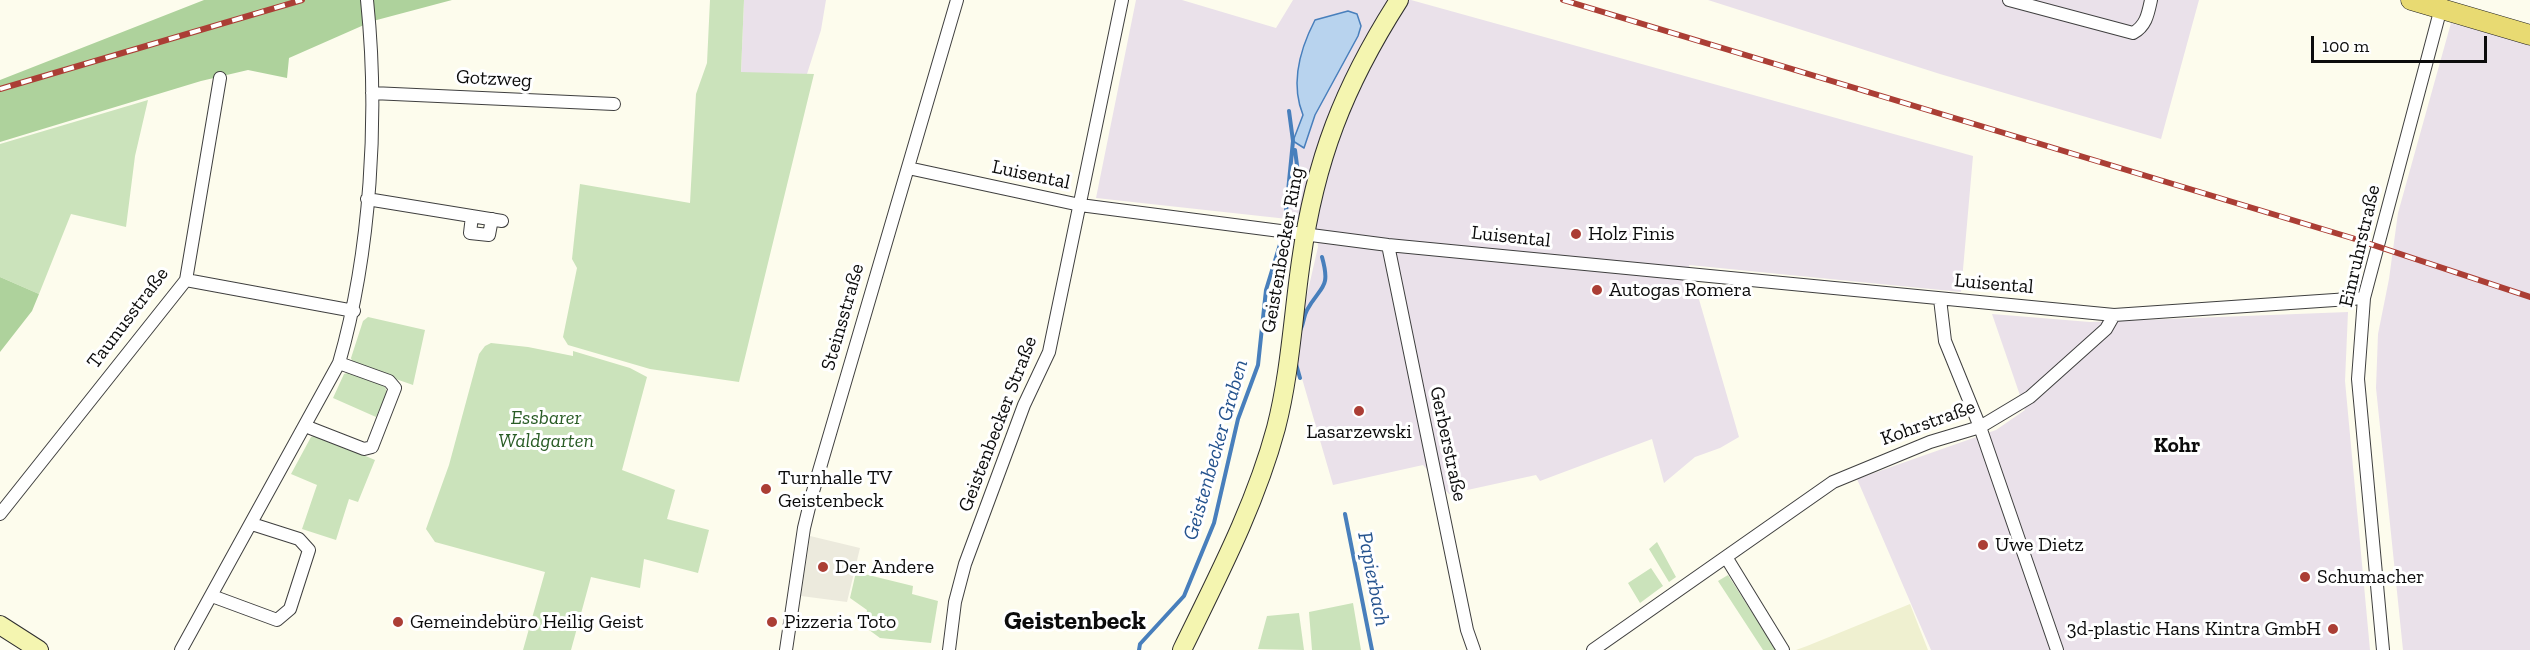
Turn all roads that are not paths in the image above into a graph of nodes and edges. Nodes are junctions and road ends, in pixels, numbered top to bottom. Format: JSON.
{"nodes":[{"id":1,"x":957,"y":0,"type":"edge"},
{"id":2,"x":1122,"y":0,"type":"edge"},
{"id":3,"x":1400,"y":0,"type":"edge"},
{"id":4,"x":2009,"y":0,"type":"edge"},
{"id":5,"x":2151,"y":0,"type":"edge"},
{"id":6,"x":2411,"y":0,"type":"edge"},
{"id":7,"x":367,"y":3,"type":"edge"},
{"id":8,"x":2442,"y":4,"type":"edge"},
{"id":9,"x":2530,"y":35,"type":"edge"},
{"id":10,"x":220,"y":78,"type":"dead end"},
{"id":11,"x":372,"y":93,"type":"junction"},
{"id":12,"x":614,"y":104,"type":"dead end"},
{"id":13,"x":908,"y":168,"type":"junction"},
{"id":14,"x":367,"y":199,"type":"junction"},
{"id":15,"x":1080,"y":206,"type":"junction"},
{"id":16,"x":497,"y":220,"type":"dead end"},
{"id":17,"x":1305,"y":234,"type":"junction"},
{"id":18,"x":1388,"y":245,"type":"junction"},
{"id":19,"x":186,"y":280,"type":"junction"},
{"id":20,"x":2364,"y":298,"type":"junction"},
{"id":21,"x":1940,"y":299,"type":"junction"},
{"id":22,"x":354,"y":311,"type":"junction"},
{"id":23,"x":2114,"y":315,"type":"junction"},
{"id":24,"x":339,"y":363,"type":"junction"},
{"id":25,"x":305,"y":426,"type":"junction"},
{"id":26,"x":1980,"y":427,"type":"junction"},
{"id":27,"x":0,"y":514,"type":"edge"},
{"id":28,"x":252,"y":524,"type":"junction"},
{"id":29,"x":1726,"y":557,"type":"junction"},
{"id":30,"x":212,"y":596,"type":"junction"},
{"id":31,"x":0,"y":625,"type":"edge"},
{"id":32,"x":39,"y":650,"type":"edge"},
{"id":33,"x":181,"y":650,"type":"edge"},
{"id":34,"x":786,"y":650,"type":"edge"},
{"id":35,"x":949,"y":650,"type":"edge"},
{"id":36,"x":1182,"y":650,"type":"edge"},
{"id":37,"x":1474,"y":650,"type":"edge"},
{"id":38,"x":1593,"y":650,"type":"edge"},
{"id":39,"x":1783,"y":650,"type":"edge"},
{"id":40,"x":2057,"y":650,"type":"edge"},
{"id":41,"x":2383,"y":650,"type":"edge"}],
"edges":[{"from":1,"to":13,"type":"street","name":"Steinsstraße"},
{"from":2,"to":15,"type":"street","name":"Geistenbecker Straße"},
{"from":3,"to":17,"type":"main road","name":"Geistenbecker Ring"},
{"from":4,"to":5,"type":"street"},
{"from":6,"to":8,"type":"main road"},
{"from":7,"to":11,"type":"street"},
{"from":8,"to":9,"type":"main road"},
{"from":8,"to":20,"type":"street","name":"Einruhrstraße"},
{"from":10,"to":19,"type":"street","name":"Taunusstraße"},
{"from":11,"to":12,"type":"street","name":"Gotzweg"},
{"from":11,"to":14,"type":"street"},
{"from":13,"to":15,"type":"street","name":"Luisental"},
{"from":13,"to":34,"type":"street","name":"Steinsstraße"},
{"from":14,"to":16,"type":"street"},
{"from":14,"to":22,"type":"street"},
{"from":15,"to":17,"type":"street","name":"Luisental"},
{"from":15,"to":35,"type":"street","name":"Geistenbecker Straße"},
{"from":17,"to":18,"type":"street","name":"Luisental"},
{"from":17,"to":36,"type":"main road","name":"Geistenbecker Ring"},
{"from":18,"to":21,"type":"street","name":"Luisental"},
{"from":18,"to":37,"type":"street","name":"Gerberstraße"},
{"from":19,"to":22,"type":"street"},
{"from":19,"to":27,"type":"street","name":"Taunusstraße"},
{"from":20,"to":23,"type":"street"},
{"from":20,"to":41,"type":"street","name":"Einruhrstraße"},
{"from":21,"to":23,"type":"street","name":"Luisental"},
{"from":21,"to":26,"type":"street"},
{"from":22,"to":24,"type":"street"},
{"from":23,"to":26,"type":"street","name":"Kohrstraße"},
{"from":24,"to":25,"type":"street"},
{"from":24,"to":25,"type":"street"},
{"from":25,"to":28,"type":"street"},
{"from":26,"to":29,"type":"street","name":"Kohrstraße"},
{"from":26,"to":40,"type":"street"},
{"from":28,"to":30,"type":"street"},
{"from":28,"to":30,"type":"street"},
{"from":29,"to":38,"type":"street","name":"Kohrstraße"},
{"from":29,"to":39,"type":"street"},
{"from":30,"to":33,"type":"street"},
{"from":31,"to":32,"type":"main road"}]}
